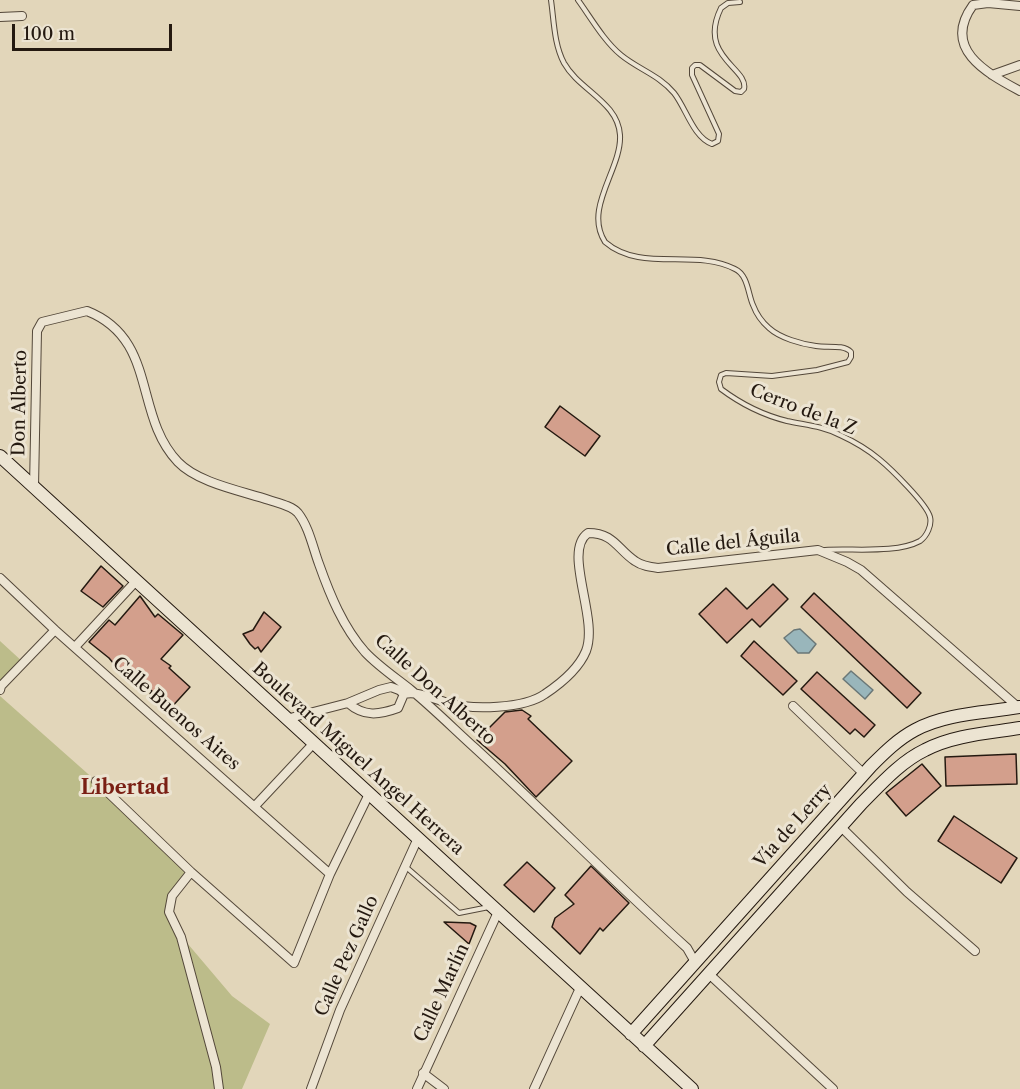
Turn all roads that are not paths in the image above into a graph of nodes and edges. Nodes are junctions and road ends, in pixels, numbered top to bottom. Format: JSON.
{"nodes":[{"id":1,"x":551,"y":0,"type":"edge"},
{"id":2,"x":578,"y":0,"type":"edge"},
{"id":3,"x":740,"y":2,"type":"dead end"},
{"id":4,"x":970,"y":3,"type":"edge"},
{"id":5,"x":1020,"y":6,"type":"edge"},
{"id":6,"x":22,"y":16,"type":"dead end"},
{"id":7,"x":0,"y":17,"type":"edge"},
{"id":8,"x":1020,"y":65,"type":"edge"},
{"id":9,"x":992,"y":75,"type":"junction"},
{"id":10,"x":1020,"y":91,"type":"edge"},
{"id":11,"x":42,"y":322,"type":"joint"},
{"id":12,"x":0,"y":456,"type":"edge"},
{"id":13,"x":34,"y":487,"type":"junction"},
{"id":14,"x":818,"y":550,"type":"junction"},
{"id":15,"x":0,"y":578,"type":"edge"},
{"id":16,"x":137,"y":580,"type":"junction"},
{"id":17,"x":55,"y":630,"type":"junction"},
{"id":18,"x":75,"y":647,"type":"junction"},
{"id":19,"x":0,"y":690,"type":"edge"},
{"id":20,"x":414,"y":692,"type":"junction"},
{"id":21,"x":404,"y":694,"type":"junction"},
{"id":22,"x":348,"y":703,"type":"junction"},
{"id":23,"x":793,"y":706,"type":"dead end"},
{"id":24,"x":1019,"y":708,"type":"edge"},
{"id":25,"x":286,"y":719,"type":"junction"},
{"id":26,"x":1020,"y":728,"type":"edge"},
{"id":27,"x":313,"y":744,"type":"junction"},
{"id":28,"x":864,"y":774,"type":"junction"},
{"id":29,"x":96,"y":781,"type":"dead end"},
{"id":30,"x":848,"y":792,"type":"junction"},
{"id":31,"x":369,"y":794,"type":"junction"},
{"id":32,"x":861,"y":804,"type":"junction"},
{"id":33,"x":255,"y":806,"type":"junction"},
{"id":34,"x":841,"y":827,"type":"junction"},
{"id":35,"x":418,"y":838,"type":"junction"},
{"id":36,"x":405,"y":866,"type":"junction"},
{"id":37,"x":191,"y":873,"type":"junction"},
{"id":38,"x":330,"y":874,"type":"junction"},
{"id":39,"x":495,"y":909,"type":"junction"},
{"id":40,"x":975,"y":951,"type":"dead end"},
{"id":41,"x":695,"y":962,"type":"junction"},
{"id":42,"x":709,"y":974,"type":"junction"},
{"id":43,"x":580,"y":988,"type":"junction"},
{"id":44,"x":631,"y":1034,"type":"junction"},
{"id":45,"x":644,"y":1046,"type":"junction"},
{"id":46,"x":423,"y":1072,"type":"junction"},
{"id":47,"x":219,"y":1089,"type":"edge"},
{"id":48,"x":311,"y":1089,"type":"edge"},
{"id":49,"x":417,"y":1089,"type":"edge"},
{"id":50,"x":444,"y":1089,"type":"edge"},
{"id":51,"x":534,"y":1089,"type":"edge"},
{"id":52,"x":692,"y":1089,"type":"edge"},
{"id":53,"x":833,"y":1089,"type":"edge"}],
"edges":[{"from":1,"to":14,"type":"lane","name":"Cerro de la Z"},
{"from":2,"to":3,"type":"lane"},
{"from":4,"to":5,"type":"street"},
{"from":4,"to":9,"type":"street"},
{"from":6,"to":7,"type":"street"},
{"from":8,"to":9,"type":"street"},
{"from":9,"to":10,"type":"street"},
{"from":11,"to":13,"type":"street","name":"Don Alberto"},
{"from":11,"to":20,"type":"street","name":"Calle Don Alberto"},
{"from":12,"to":13,"type":"street","name":"Boulevard Miguel Angel Herrera"},
{"from":13,"to":16,"type":"street","name":"Boulevard Miguel Angel Herrera"},
{"from":14,"to":20,"type":"street","name":"Calle del Águila"},
{"from":14,"to":24,"type":"street","name":"Calle del Águila"},
{"from":15,"to":17,"type":"street","name":"Calle Buenos Aires"},
{"from":16,"to":18,"type":"street"},
{"from":16,"to":25,"type":"street","name":"Boulevard Miguel Angel Herrera"},
{"from":17,"to":18,"type":"street","name":"Calle Buenos Aires"},
{"from":17,"to":19,"type":"street"},
{"from":18,"to":33,"type":"street","name":"Calle Buenos Aires"},
{"from":20,"to":21,"type":"street","name":"Calle del Águila"},
{"from":20,"to":41,"type":"street","name":"Calle Don Alberto"},
{"from":21,"to":22,"type":"street","name":"Calle del Águila"},
{"from":21,"to":22,"type":"street"},
{"from":22,"to":25,"type":"street","name":"Calle del Águila"},
{"from":23,"to":28,"type":"street"},
{"from":24,"to":28,"type":"street","name":"Vía de Lerry"},
{"from":25,"to":27,"type":"street","name":"Boulevard Miguel Angel Herrera"},
{"from":26,"to":32,"type":"street","name":"Vía de Lerry"},
{"from":27,"to":31,"type":"street","name":"Boulevard Miguel Angel Herrera"},
{"from":27,"to":33,"type":"street"},
{"from":28,"to":30,"type":"street","name":"Vía de Lerry"},
{"from":29,"to":37,"type":"street"},
{"from":30,"to":32,"type":"street"},
{"from":30,"to":41,"type":"street","name":"Vía de Lerry"},
{"from":31,"to":35,"type":"street","name":"Boulevard Miguel Angel Herrera"},
{"from":31,"to":38,"type":"street"},
{"from":32,"to":34,"type":"street","name":"Vía de Lerry"},
{"from":33,"to":38,"type":"street","name":"Calle Buenos Aires"},
{"from":34,"to":40,"type":"street"},
{"from":34,"to":42,"type":"street","name":"Vía de Lerry"},
{"from":35,"to":36,"type":"street","name":"Calle Pez Gallo"},
{"from":35,"to":39,"type":"street","name":"Boulevard Miguel Angel Herrera"},
{"from":36,"to":39,"type":"lane"},
{"from":36,"to":48,"type":"street","name":"Calle Pez Gallo"},
{"from":37,"to":38,"type":"street"},
{"from":37,"to":47,"type":"street"},
{"from":39,"to":43,"type":"street","name":"Boulevard Miguel Angel Herrera"},
{"from":39,"to":46,"type":"street","name":"Calle Marlín"},
{"from":41,"to":44,"type":"street","name":"Vía de Lerry"},
{"from":42,"to":45,"type":"street","name":"Vía de Lerry"},
{"from":42,"to":53,"type":"street"},
{"from":43,"to":44,"type":"street","name":"Boulevard Miguel Angel Herrera"},
{"from":43,"to":51,"type":"street"},
{"from":44,"to":45,"type":"street","name":"Boulevard Miguel Angel Herrera"},
{"from":45,"to":52,"type":"street","name":"Boulevard Miguel Angel Herrera"},
{"from":46,"to":49,"type":"street","name":"Calle Marlín"},
{"from":46,"to":50,"type":"street"}]}
